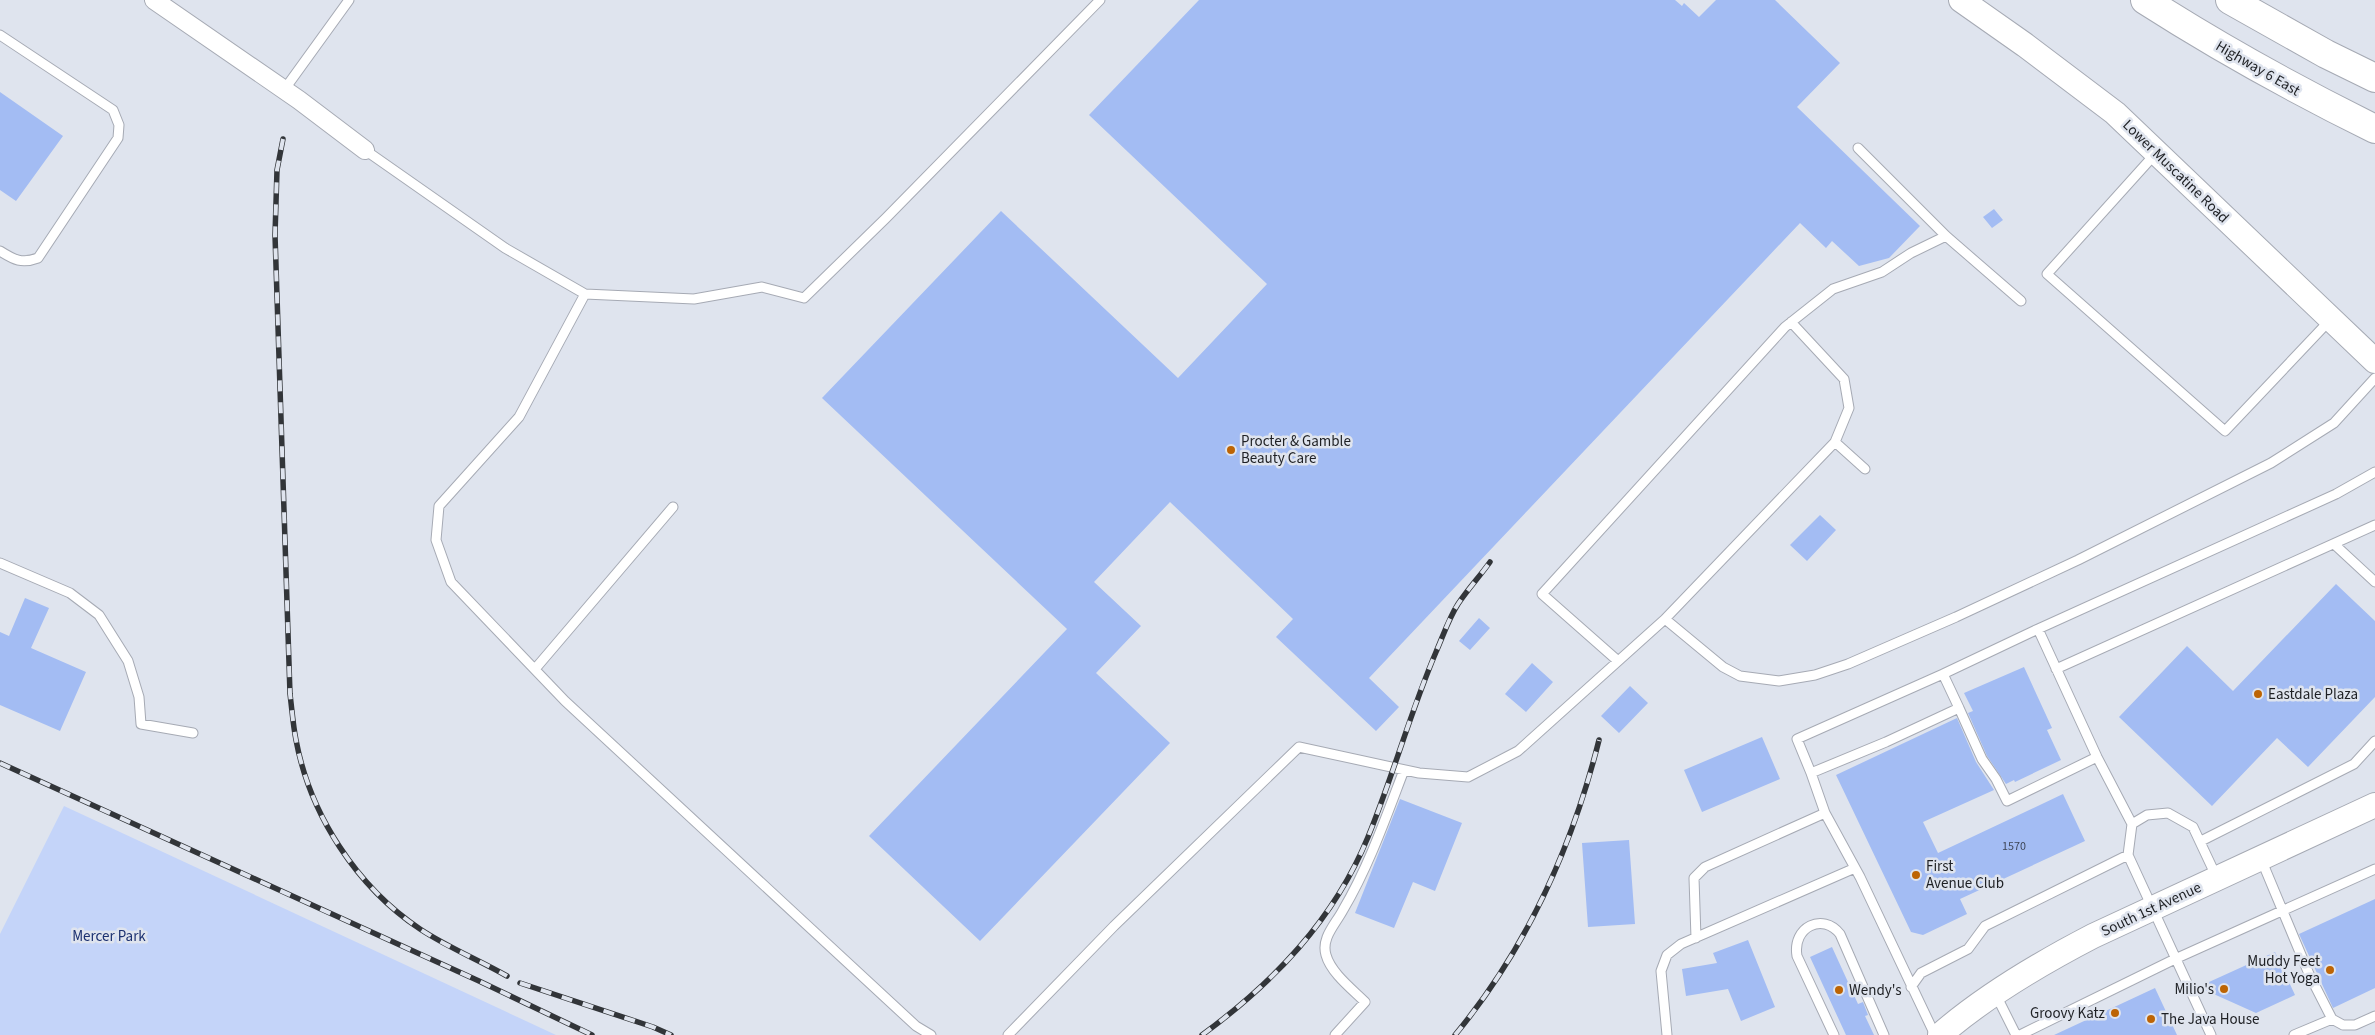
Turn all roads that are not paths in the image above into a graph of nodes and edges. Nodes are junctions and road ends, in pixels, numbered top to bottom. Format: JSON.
{"nodes":[{"id":1,"x":154,"y":0,"type":"edge"},
{"id":2,"x":349,"y":0,"type":"edge"},
{"id":3,"x":1100,"y":0,"type":"edge"},
{"id":4,"x":1961,"y":0,"type":"edge"},
{"id":5,"x":2145,"y":0,"type":"edge"},
{"id":6,"x":2230,"y":0,"type":"edge"},
{"id":7,"x":0,"y":35,"type":"edge"},
{"id":8,"x":2375,"y":78,"type":"edge"},
{"id":9,"x":284,"y":90,"type":"junction"},
{"id":10,"x":2375,"y":129,"type":"edge"},
{"id":11,"x":1858,"y":148,"type":"dead end"},
{"id":12,"x":365,"y":150,"type":"joint"},
{"id":13,"x":2156,"y":153,"type":"junction"},
{"id":14,"x":1946,"y":236,"type":"junction"},
{"id":15,"x":0,"y":251,"type":"edge"},
{"id":16,"x":585,"y":294,"type":"junction"},
{"id":17,"x":2021,"y":301,"type":"dead end"},
{"id":18,"x":2331,"y":318,"type":"junction"},
{"id":19,"x":1791,"y":322,"type":"junction"},
{"id":20,"x":2375,"y":361,"type":"edge"},
{"id":21,"x":2375,"y":378,"type":"edge"},
{"id":22,"x":1835,"y":442,"type":"junction"},
{"id":23,"x":1865,"y":469,"type":"dead end"},
{"id":24,"x":2375,"y":472,"type":"edge"},
{"id":25,"x":672,"y":507,"type":"dead end"},
{"id":26,"x":2375,"y":525,"type":"edge"},
{"id":27,"x":2334,"y":544,"type":"junction"},
{"id":28,"x":0,"y":563,"type":"edge"},
{"id":29,"x":2375,"y":582,"type":"edge"},
{"id":30,"x":1665,"y":619,"type":"junction"},
{"id":31,"x":2038,"y":629,"type":"junction"},
{"id":32,"x":1618,"y":661,"type":"junction"},
{"id":33,"x":535,"y":669,"type":"junction"},
{"id":34,"x":2056,"y":669,"type":"junction"},
{"id":35,"x":1943,"y":674,"type":"junction"},
{"id":36,"x":1958,"y":708,"type":"junction"},
{"id":37,"x":193,"y":733,"type":"dead end"},
{"id":38,"x":2375,"y":741,"type":"edge"},
{"id":39,"x":2097,"y":757,"type":"junction"},
{"id":40,"x":1404,"y":770,"type":"junction"},
{"id":41,"x":1811,"y":773,"type":"junction"},
{"id":42,"x":2375,"y":805,"type":"edge"},
{"id":43,"x":1825,"y":813,"type":"junction"},
{"id":44,"x":2132,"y":824,"type":"junction"},
{"id":45,"x":2201,"y":842,"type":"junction"},
{"id":46,"x":2128,"y":856,"type":"junction"},
{"id":47,"x":2261,"y":858,"type":"junction"},
{"id":48,"x":1855,"y":868,"type":"junction"},
{"id":49,"x":2375,"y":869,"type":"edge"},
{"id":50,"x":2217,"y":878,"type":"junction"},
{"id":51,"x":2152,"y":909,"type":"junction"},
{"id":52,"x":2283,"y":911,"type":"junction"},
{"id":53,"x":1696,"y":938,"type":"junction"},
{"id":54,"x":2175,"y":959,"type":"junction"},
{"id":55,"x":1911,"y":987,"type":"junction"},
{"id":56,"x":1995,"y":993,"type":"junction"},
{"id":57,"x":2375,"y":1016,"type":"edge"},
{"id":58,"x":2332,"y":1019,"type":"junction"},
{"id":59,"x":931,"y":1035,"type":"edge"},
{"id":60,"x":1008,"y":1035,"type":"edge"},
{"id":61,"x":1335,"y":1035,"type":"edge"},
{"id":62,"x":1667,"y":1035,"type":"edge"},
{"id":63,"x":1834,"y":1035,"type":"edge"},
{"id":64,"x":1884,"y":1035,"type":"edge"},
{"id":65,"x":1935,"y":1035,"type":"edge"},
{"id":66,"x":1940,"y":1035,"type":"edge"},
{"id":67,"x":2016,"y":1035,"type":"edge"},
{"id":68,"x":2020,"y":1035,"type":"edge"},
{"id":69,"x":2211,"y":1035,"type":"edge"},
{"id":70,"x":2294,"y":1035,"type":"edge"}],
"edges":[{"from":1,"to":9,"type":"street"},
{"from":2,"to":9,"type":"lane"},
{"from":3,"to":16,"type":"lane"},
{"from":4,"to":13,"type":"street","name":"Lower Muscatine Road"},
{"from":5,"to":10,"type":"main road","name":"Highway 6 East"},
{"from":6,"to":8,"type":"main road"},
{"from":7,"to":15,"type":"lane"},
{"from":9,"to":12,"type":"street"},
{"from":11,"to":14,"type":"lane"},
{"from":12,"to":16,"type":"lane"},
{"from":13,"to":18,"type":"street","name":"Lower Muscatine Road"},
{"from":13,"to":18,"type":"lane"},
{"from":14,"to":17,"type":"lane"},
{"from":14,"to":19,"type":"lane"},
{"from":16,"to":33,"type":"lane"},
{"from":18,"to":20,"type":"street","name":"Lower Muscatine Road"},
{"from":19,"to":22,"type":"lane"},
{"from":19,"to":32,"type":"lane"},
{"from":21,"to":30,"type":"lane"},
{"from":22,"to":23,"type":"lane"},
{"from":22,"to":30,"type":"lane"},
{"from":24,"to":31,"type":"lane"},
{"from":25,"to":33,"type":"lane"},
{"from":26,"to":27,"type":"lane"},
{"from":27,"to":29,"type":"lane"},
{"from":27,"to":34,"type":"lane"},
{"from":28,"to":37,"type":"lane"},
{"from":30,"to":32,"type":"lane"},
{"from":31,"to":34,"type":"lane"},
{"from":31,"to":35,"type":"lane"},
{"from":32,"to":40,"type":"lane"},
{"from":33,"to":59,"type":"lane"},
{"from":34,"to":39,"type":"lane"},
{"from":35,"to":36,"type":"lane"},
{"from":35,"to":41,"type":"lane"},
{"from":36,"to":39,"type":"lane"},
{"from":36,"to":41,"type":"lane"},
{"from":38,"to":45,"type":"lane"},
{"from":39,"to":44,"type":"lane"},
{"from":40,"to":60,"type":"lane"},
{"from":40,"to":61,"type":"lane"},
{"from":41,"to":43,"type":"lane"},
{"from":42,"to":47,"type":"street","name":"South 1st Avenue"},
{"from":43,"to":48,"type":"lane"},
{"from":43,"to":53,"type":"lane"},
{"from":44,"to":45,"type":"lane"},
{"from":44,"to":46,"type":"lane"},
{"from":45,"to":50,"type":"lane"},
{"from":46,"to":51,"type":"lane"},
{"from":46,"to":55,"type":"lane"},
{"from":47,"to":50,"type":"street","name":"South 1st Avenue"},
{"from":47,"to":52,"type":"lane"},
{"from":48,"to":53,"type":"lane"},
{"from":48,"to":55,"type":"lane"},
{"from":49,"to":52,"type":"lane"},
{"from":50,"to":51,"type":"street","name":"South 1st Avenue"},
{"from":51,"to":54,"type":"lane"},
{"from":51,"to":56,"type":"street","name":"South 1st Avenue"},
{"from":52,"to":54,"type":"lane"},
{"from":52,"to":58,"type":"lane"},
{"from":53,"to":62,"type":"lane"},
{"from":54,"to":68,"type":"lane"},
{"from":54,"to":69,"type":"lane"},
{"from":55,"to":65,"type":"lane"},
{"from":56,"to":66,"type":"street","name":"South 1st Avenue"},
{"from":56,"to":67,"type":"lane"},
{"from":57,"to":58,"type":"lane"},
{"from":58,"to":70,"type":"lane"},
{"from":63,"to":64,"type":"lane"}]}
